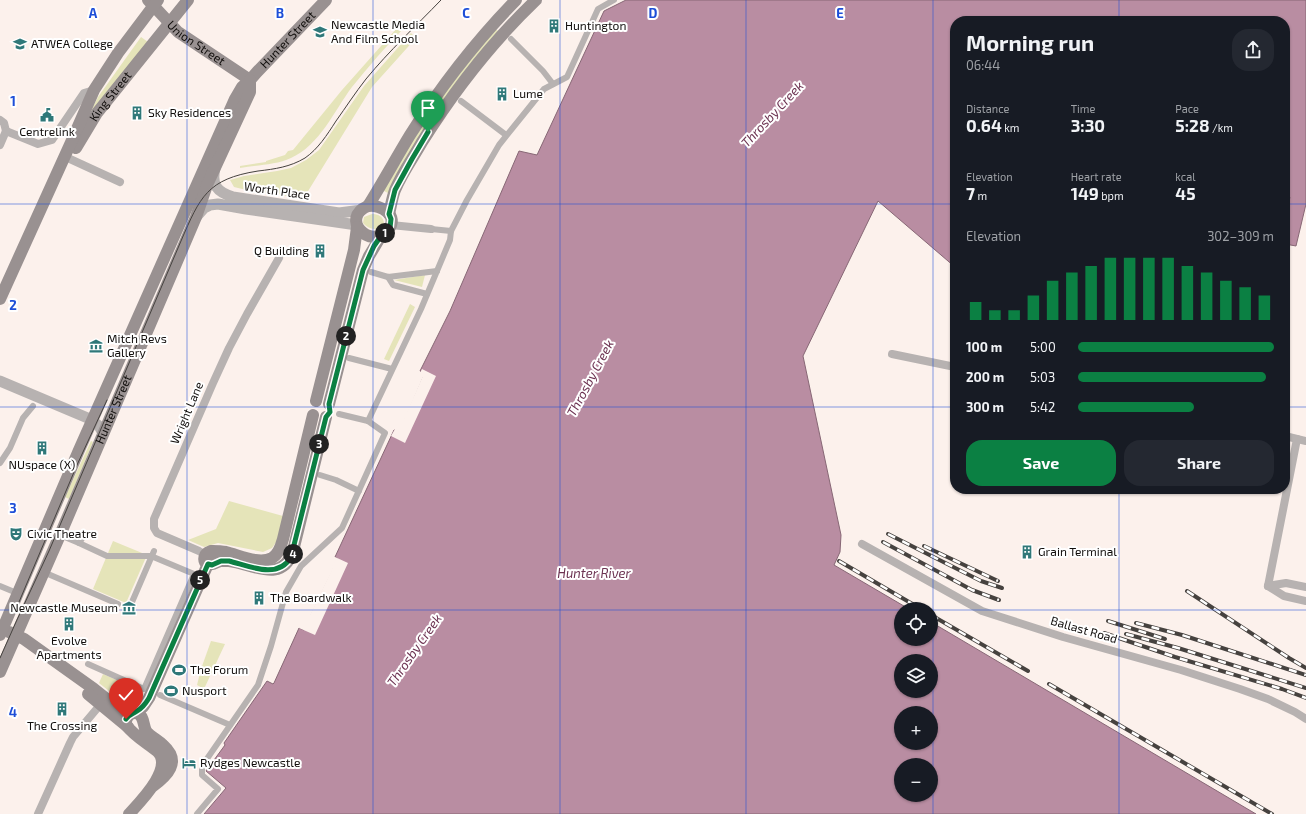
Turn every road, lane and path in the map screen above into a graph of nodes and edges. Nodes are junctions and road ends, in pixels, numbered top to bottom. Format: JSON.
{"nodes":[{"id":1,"x":188,"y":0,"type":"edge"},
{"id":2,"x":326,"y":0,"type":"edge"},
{"id":3,"x":516,"y":0,"type":"edge"},
{"id":4,"x":536,"y":0,"type":"edge"},
{"id":5,"x":614,"y":0,"type":"edge"},
{"id":6,"x":153,"y":2,"type":"edge"},
{"id":7,"x":170,"y":24,"type":"junction"},
{"id":8,"x":511,"y":39,"type":"dead end"},
{"id":9,"x":250,"y":80,"type":"junction"},
{"id":10,"x":553,"y":84,"type":"junction"},
{"id":11,"x":94,"y":90,"type":"junction"},
{"id":12,"x":461,"y":101,"type":"dead end"},
{"id":13,"x":0,"y":120,"type":"edge"},
{"id":14,"x":6,"y":131,"type":"junction"},
{"id":15,"x":506,"y":135,"type":"junction"},
{"id":16,"x":0,"y":146,"type":"edge"},
{"id":17,"x":70,"y":159,"type":"junction"},
{"id":18,"x":217,"y":164,"type":"junction"},
{"id":19,"x":120,"y":182,"type":"dead end"},
{"id":20,"x":44,"y":201,"type":"junction"},
{"id":21,"x":365,"y":208,"type":"junction"},
{"id":22,"x":196,"y":217,"type":"junction"},
{"id":23,"x":390,"y":219,"type":"junction"},
{"id":24,"x":357,"y":226,"type":"junction"},
{"id":25,"x":432,"y":229,"type":"joint"},
{"id":26,"x":451,"y":230,"type":"junction"},
{"id":27,"x":381,"y":236,"type":"junction"},
{"id":28,"x":279,"y":258,"type":"dead end"},
{"id":29,"x":437,"y":271,"type":"junction"},
{"id":30,"x":371,"y":272,"type":"dead end"},
{"id":31,"x":388,"y":277,"type":"junction"},
{"id":32,"x":427,"y":294,"type":"junction"},
{"id":33,"x":0,"y":299,"type":"edge"},
{"id":34,"x":892,"y":354,"type":"dead end"},
{"id":35,"x":349,"y":358,"type":"dead end"},
{"id":36,"x":950,"y":366,"type":"edge"},
{"id":37,"x":392,"y":369,"type":"junction"},
{"id":38,"x":0,"y":381,"type":"edge"},
{"id":39,"x":316,"y":401,"type":"junction"},
{"id":40,"x":329,"y":404,"type":"junction"},
{"id":41,"x":33,"y":406,"type":"dead end"},
{"id":42,"x":339,"y":414,"type":"dead end"},
{"id":43,"x":313,"y":415,"type":"junction"},
{"id":44,"x":326,"y":417,"type":"junction"},
{"id":45,"x":93,"y":421,"type":"junction"},
{"id":46,"x":368,"y":421,"type":"junction"},
{"id":47,"x":103,"y":433,"type":"junction"},
{"id":48,"x":1290,"y":437,"type":"edge"},
{"id":49,"x":1297,"y":439,"type":"junction"},
{"id":50,"x":1306,"y":441,"type":"edge"},
{"id":51,"x":0,"y":463,"type":"edge"},
{"id":52,"x":1290,"y":474,"type":"edge"},
{"id":53,"x":320,"y":475,"type":"dead end"},
{"id":54,"x":359,"y":491,"type":"junction"},
{"id":55,"x":1286,"y":494,"type":"edge"},
{"id":56,"x":60,"y":535,"type":"junction"},
{"id":57,"x":83,"y":537,"type":"dead end"},
{"id":58,"x":78,"y":543,"type":"junction"},
{"id":59,"x":862,"y":544,"type":"dead end"},
{"id":60,"x":153,"y":553,"type":"junction"},
{"id":61,"x":210,"y":558,"type":"junction"},
{"id":62,"x":48,"y":574,"type":"dead end"},
{"id":63,"x":0,"y":586,"type":"edge"},
{"id":64,"x":1268,"y":586,"type":"junction"},
{"id":65,"x":1306,"y":587,"type":"edge"},
{"id":66,"x":12,"y":591,"type":"dead end"},
{"id":67,"x":1306,"y":601,"type":"edge"},
{"id":68,"x":132,"y":602,"type":"dead end"},
{"id":69,"x":118,"y":604,"type":"dead end"},
{"id":70,"x":1,"y":632,"type":"edge"},
{"id":71,"x":16,"y":635,"type":"junction"},
{"id":72,"x":88,"y":664,"type":"dead end"},
{"id":73,"x":0,"y":672,"type":"edge"},
{"id":74,"x":156,"y":694,"type":"junction"},
{"id":75,"x":103,"y":702,"type":"junction"},
{"id":76,"x":138,"y":717,"type":"junction"},
{"id":77,"x":1306,"y":720,"type":"edge"},
{"id":78,"x":230,"y":725,"type":"junction"},
{"id":79,"x":128,"y":728,"type":"junction"},
{"id":80,"x":152,"y":787,"type":"junction"},
{"id":81,"x":38,"y":814,"type":"edge"},
{"id":82,"x":129,"y":814,"type":"edge"},
{"id":83,"x":197,"y":814,"type":"edge"}],
"edges":[{"from":1,"to":7,"type":"main road","name":"King Street"},
{"from":2,"to":9,"type":"main road","name":"Hunter Street"},
{"from":3,"to":21,"type":"main road"},
{"from":4,"to":23,"type":"main road"},
{"from":5,"to":10,"type":"street"},
{"from":6,"to":7,"type":"main road","name":"Union Street"},
{"from":6,"to":11,"type":"main road","name":"King Street"},
{"from":7,"to":9,"type":"main road","name":"Union Street"},
{"from":7,"to":17,"type":"main road","name":"King Street"},
{"from":8,"to":10,"type":"street"},
{"from":9,"to":18,"type":"main road","name":"Hunter Street"},
{"from":9,"to":45,"type":"main road","name":"Hunter Street"},
{"from":10,"to":15,"type":"street"},
{"from":11,"to":14,"type":"street"},
{"from":11,"to":20,"type":"main road","name":"King Street"},
{"from":12,"to":15,"type":"street"},
{"from":13,"to":14,"type":"street"},
{"from":14,"to":16,"type":"street"},
{"from":15,"to":26,"type":"street"},
{"from":17,"to":19,"type":"street"},
{"from":17,"to":20,"type":"main road","name":"King Street"},
{"from":18,"to":21,"type":"street","name":"Worth Place"},
{"from":18,"to":22,"type":"main road","name":"Hunter Street"},
{"from":20,"to":33,"type":"main road","name":"King Street"},
{"from":21,"to":23,"type":"main road"},
{"from":21,"to":24,"type":"main road"},
{"from":22,"to":24,"type":"street","name":"Worth Place"},
{"from":22,"to":47,"type":"main road","name":"Hunter Street"},
{"from":23,"to":25,"type":"street"},
{"from":23,"to":27,"type":"main road"},
{"from":24,"to":27,"type":"main road"},
{"from":24,"to":39,"type":"main road"},
{"from":25,"to":26,"type":"street"},
{"from":26,"to":29,"type":"street"},
{"from":27,"to":40,"type":"main road"},
{"from":28,"to":61,"type":"street","name":"Wright Lane"},
{"from":29,"to":31,"type":"street"},
{"from":29,"to":32,"type":"street"},
{"from":30,"to":31,"type":"street"},
{"from":31,"to":32,"type":"street"},
{"from":32,"to":37,"type":"street"},
{"from":34,"to":36,"type":"street"},
{"from":35,"to":37,"type":"street"},
{"from":37,"to":46,"type":"street"},
{"from":38,"to":45,"type":"street"},
{"from":39,"to":40,"type":"main road"},
{"from":39,"to":43,"type":"main road"},
{"from":40,"to":44,"type":"main road"},
{"from":41,"to":51,"type":"street"},
{"from":42,"to":46,"type":"street"},
{"from":43,"to":44,"type":"main road"},
{"from":43,"to":61,"type":"main road"},
{"from":44,"to":61,"type":"main road"},
{"from":45,"to":47,"type":"street"},
{"from":45,"to":70,"type":"main road","name":"Hunter Street"},
{"from":46,"to":54,"type":"street"},
{"from":47,"to":56,"type":"main road","name":"Hunter Street"},
{"from":48,"to":49,"type":"street"},
{"from":49,"to":50,"type":"street"},
{"from":49,"to":52,"type":"street"},
{"from":53,"to":54,"type":"street"},
{"from":54,"to":78,"type":"street"},
{"from":55,"to":64,"type":"street"},
{"from":56,"to":58,"type":"street"},
{"from":56,"to":71,"type":"main road","name":"Hunter Street"},
{"from":57,"to":58,"type":"street"},
{"from":58,"to":60,"type":"street"},
{"from":59,"to":77,"type":"street","name":"Ballast Road"},
{"from":60,"to":68,"type":"street"},
{"from":60,"to":72,"type":"street"},
{"from":61,"to":74,"type":"main road"},
{"from":62,"to":69,"type":"street"},
{"from":63,"to":66,"type":"street"},
{"from":64,"to":65,"type":"street"},
{"from":64,"to":67,"type":"street"},
{"from":70,"to":71,"type":"main road"},
{"from":71,"to":73,"type":"main road","name":"Hunter Street"},
{"from":71,"to":75,"type":"main road"},
{"from":74,"to":76,"type":"main road"},
{"from":74,"to":78,"type":"street"},
{"from":75,"to":76,"type":"main road"},
{"from":75,"to":79,"type":"main road"},
{"from":75,"to":81,"type":"street"},
{"from":76,"to":79,"type":"main road"},
{"from":76,"to":80,"type":"main road"},
{"from":78,"to":83,"type":"street"},
{"from":79,"to":80,"type":"main road"},
{"from":80,"to":82,"type":"main road"}]}
